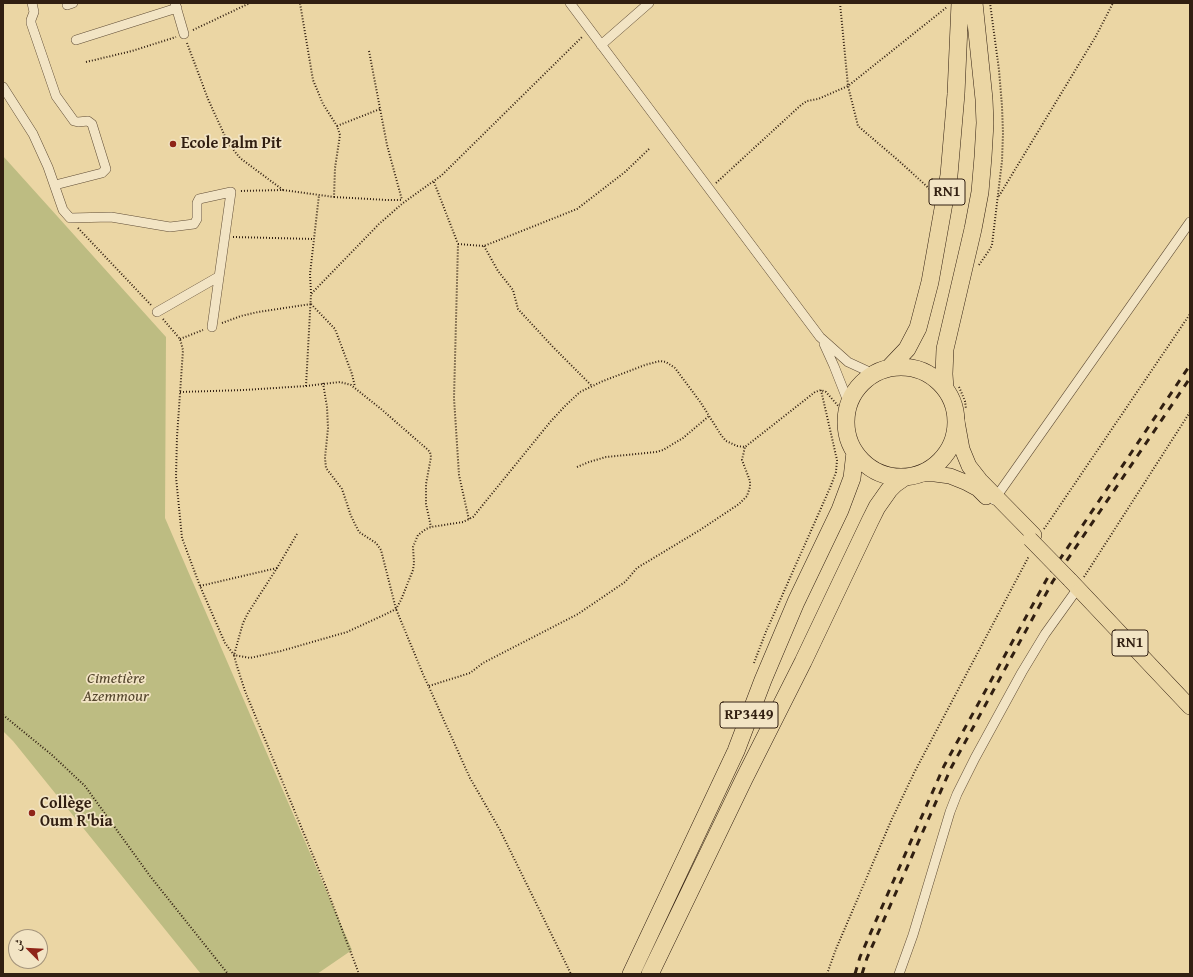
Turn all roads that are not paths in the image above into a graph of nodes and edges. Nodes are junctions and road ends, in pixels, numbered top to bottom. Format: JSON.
{"nodes":[{"id":1,"x":32,"y":3,"type":"edge"},
{"id":2,"x":570,"y":3,"type":"edge"},
{"id":3,"x":649,"y":3,"type":"edge"},
{"id":4,"x":960,"y":3,"type":"edge"},
{"id":5,"x":974,"y":3,"type":"edge"},
{"id":6,"x":176,"y":6,"type":"edge"},
{"id":7,"x":184,"y":34,"type":"road end"},
{"id":8,"x":76,"y":40,"type":"dead end"},
{"id":9,"x":601,"y":45,"type":"junction"},
{"id":10,"x":3,"y":87,"type":"edge"},
{"id":11,"x":55,"y":185,"type":"junction"},
{"id":12,"x":1190,"y":222,"type":"edge"},
{"id":13,"x":218,"y":277,"type":"junction"},
{"id":14,"x":157,"y":312,"type":"road end"},
{"id":15,"x":212,"y":327,"type":"road end"},
{"id":16,"x":820,"y":338,"type":"junction"},
{"id":17,"x":882,"y":371,"type":"junction"},
{"id":18,"x":951,"y":386,"type":"junction"},
{"id":19,"x":848,"y":410,"type":"junction"},
{"id":20,"x":961,"y":415,"type":"junction"},
{"id":21,"x":855,"y":452,"type":"junction"},
{"id":22,"x":912,"y":476,"type":"junction"},
{"id":23,"x":995,"y":499,"type":"junction"},
{"id":24,"x":1076,"y":581,"type":"junction"},
{"id":25,"x":1190,"y":696,"type":"edge"},
{"id":26,"x":1190,"y":707,"type":"edge"},
{"id":27,"x":631,"y":974,"type":"edge"},
{"id":28,"x":650,"y":974,"type":"edge"},
{"id":29,"x":899,"y":974,"type":"edge"}],
"edges":[{"from":1,"to":11,"type":"street"},
{"from":2,"to":9,"type":"street"},
{"from":3,"to":9,"type":"street"},
{"from":4,"to":17,"type":"highway","number":"RN1"},
{"from":5,"to":18,"type":"highway","number":"RN1"},
{"from":6,"to":7,"type":"street"},
{"from":6,"to":8,"type":"street"},
{"from":9,"to":16,"type":"street"},
{"from":10,"to":11,"type":"street"},
{"from":11,"to":13,"type":"street"},
{"from":12,"to":23,"type":"street"},
{"from":13,"to":14,"type":"street"},
{"from":13,"to":15,"type":"street"},
{"from":16,"to":17,"type":"street"},
{"from":16,"to":19,"type":"street"},
{"from":17,"to":18,"type":"highway","number":"RN1"},
{"from":17,"to":19,"type":"highway","number":"RN1"},
{"from":18,"to":20,"type":"highway","number":"RN1"},
{"from":19,"to":21,"type":"highway","number":"RN1"},
{"from":20,"to":22,"type":"highway","number":"RN1"},
{"from":20,"to":23,"type":"main road","number":"RN1"},
{"from":21,"to":22,"type":"highway","number":"RN1"},
{"from":21,"to":27,"type":"highway","number":"RP3449"},
{"from":22,"to":23,"type":"main road","number":"RN1"},
{"from":22,"to":28,"type":"highway","number":"RP3449"},
{"from":23,"to":24,"type":"main road","number":"RN1"},
{"from":24,"to":25,"type":"main road","number":"RN1"},
{"from":24,"to":26,"type":"main road","number":"RN1"},
{"from":24,"to":29,"type":"street"}]}
